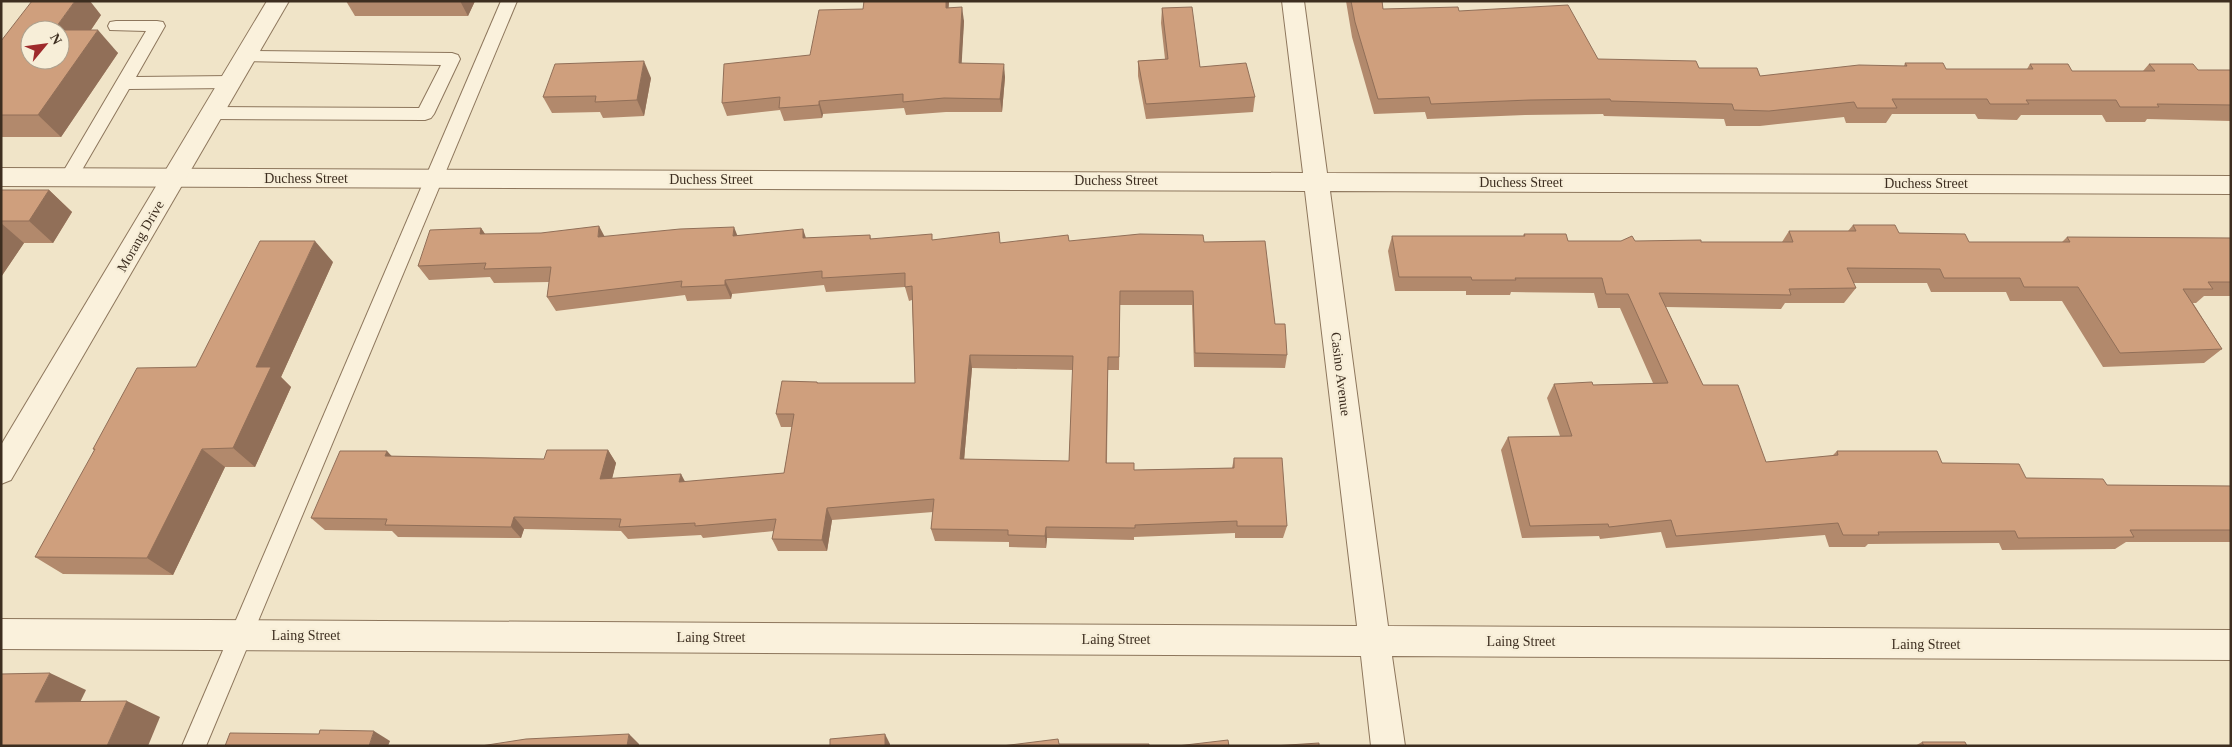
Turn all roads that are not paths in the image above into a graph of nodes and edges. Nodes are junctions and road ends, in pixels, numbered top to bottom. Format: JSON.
{"nodes":[{"id":1,"x":278,"y":1,"type":"edge"},
{"id":2,"x":509,"y":1,"type":"edge"},
{"id":3,"x":1293,"y":1,"type":"edge"},
{"id":4,"x":116,"y":26,"type":"dead end"},
{"id":5,"x":245,"y":57,"type":"junction"},
{"id":6,"x":231,"y":82,"type":"junction"},
{"id":7,"x":123,"y":83,"type":"junction"},
{"id":8,"x":212,"y":113,"type":"junction"},
{"id":9,"x":1,"y":177,"type":"edge"},
{"id":10,"x":69,"y":177,"type":"junction"},
{"id":11,"x":174,"y":177,"type":"junction"},
{"id":12,"x":434,"y":178,"type":"junction"},
{"id":13,"x":1316,"y":181,"type":"junction"},
{"id":14,"x":2231,"y":185,"type":"edge"},
{"id":15,"x":1,"y":472,"type":"edge"},
{"id":16,"x":1,"y":634,"type":"edge"},
{"id":17,"x":240,"y":635,"type":"junction"},
{"id":18,"x":1375,"y":640,"type":"junction"},
{"id":19,"x":2231,"y":646,"type":"edge"},
{"id":20,"x":194,"y":746,"type":"edge"},
{"id":21,"x":1388,"y":746,"type":"edge"}],
"edges":[{"from":1,"to":5,"type":"street","name":"Morang Drive"},
{"from":2,"to":12,"type":"lane"},
{"from":3,"to":13,"type":"street","name":"Casino Avenue"},
{"from":4,"to":7,"type":"lane"},
{"from":5,"to":6,"type":"street","name":"Morang Drive"},
{"from":5,"to":8,"type":"lane"},
{"from":6,"to":7,"type":"lane"},
{"from":6,"to":8,"type":"street","name":"Morang Drive"},
{"from":7,"to":10,"type":"lane"},
{"from":8,"to":11,"type":"street","name":"Morang Drive"},
{"from":9,"to":10,"type":"street","name":"Duchess Street"},
{"from":10,"to":11,"type":"street","name":"Duchess Street"},
{"from":11,"to":12,"type":"street","name":"Duchess Street"},
{"from":11,"to":15,"type":"street","name":"Morang Drive"},
{"from":12,"to":13,"type":"street","name":"Duchess Street"},
{"from":12,"to":17,"type":"lane"},
{"from":13,"to":14,"type":"street","name":"Duchess Street"},
{"from":13,"to":18,"type":"street","name":"Casino Avenue"},
{"from":16,"to":17,"type":"street","name":"Laing Street"},
{"from":17,"to":18,"type":"street","name":"Laing Street"},
{"from":17,"to":20,"type":"lane"},
{"from":18,"to":19,"type":"street","name":"Laing Street"},
{"from":18,"to":21,"type":"street","name":"Casino Avenue"}]}
